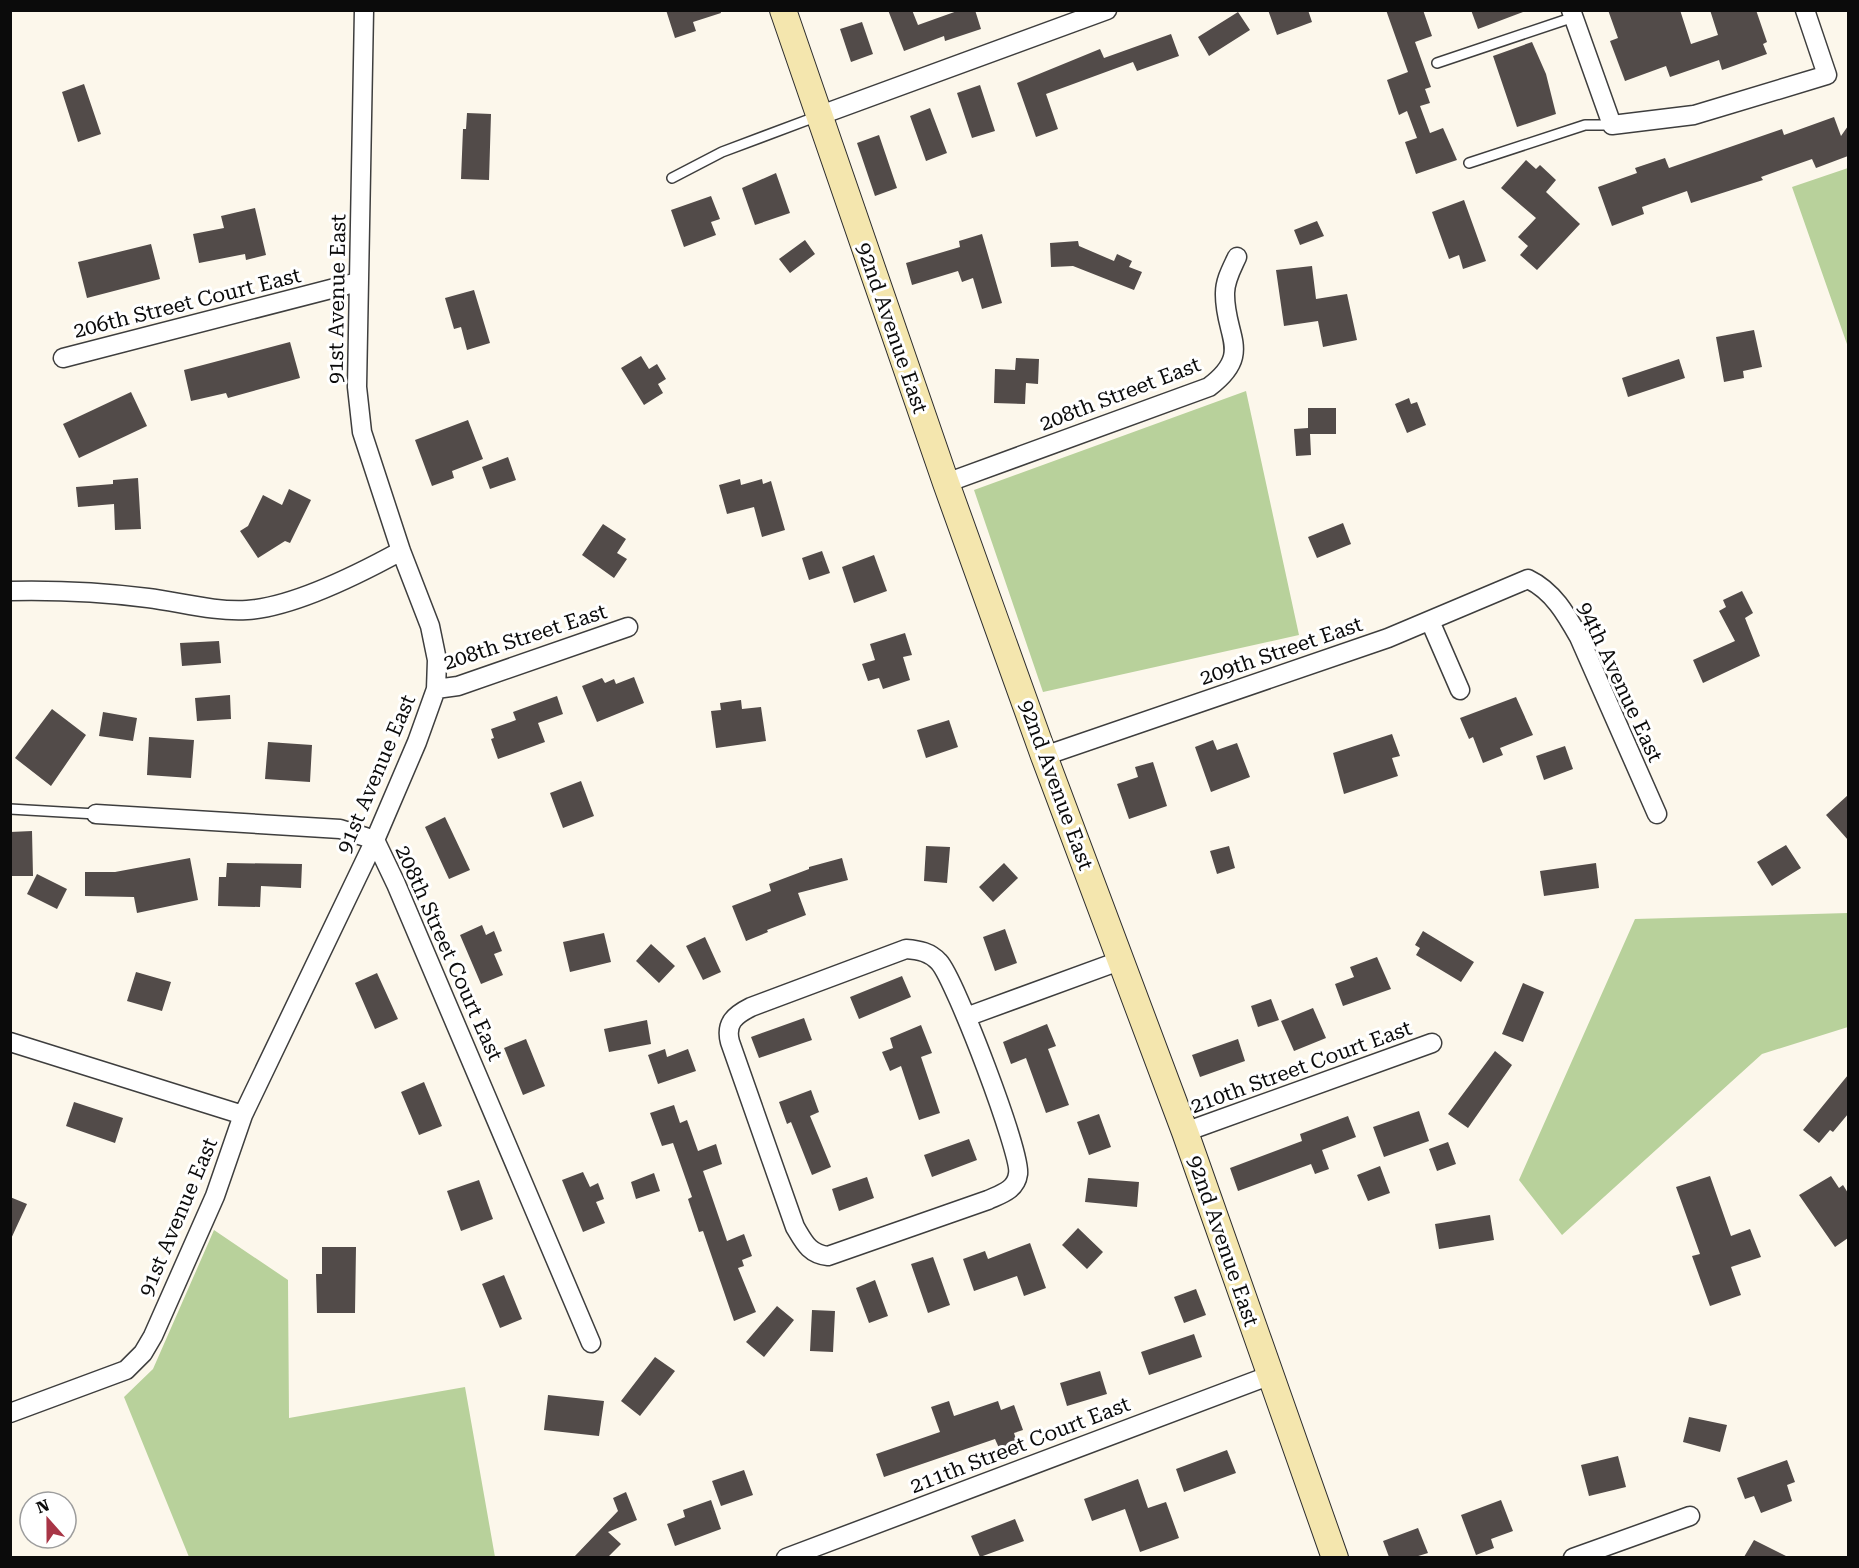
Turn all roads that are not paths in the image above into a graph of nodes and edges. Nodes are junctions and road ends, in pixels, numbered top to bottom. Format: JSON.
{"nodes":[{"id":1,"x":364,"y":10,"type":"edge"},
{"id":2,"x":783,"y":10,"type":"edge"},
{"id":3,"x":1107,"y":10,"type":"edge"},
{"id":4,"x":1805,"y":10,"type":"edge"},
{"id":5,"x":1573,"y":14,"type":"edge"},
{"id":6,"x":1437,"y":63,"type":"dead end"},
{"id":7,"x":818,"y":116,"type":"junction"},
{"id":8,"x":1612,"y":125,"type":"junction"},
{"id":9,"x":1469,"y":163,"type":"dead end"},
{"id":10,"x":672,"y":178,"type":"dead end"},
{"id":11,"x":1237,"y":257,"type":"dead end"},
{"id":12,"x":358,"y":282,"type":"junction"},
{"id":13,"x":63,"y":358,"type":"dead end"},
{"id":14,"x":946,"y":483,"type":"junction"},
{"id":15,"x":400,"y":551,"type":"junction"},
{"id":16,"x":1528,"y":579,"type":"joint"},
{"id":17,"x":10,"y":591,"type":"edge"},
{"id":18,"x":1430,"y":621,"type":"junction"},
{"id":19,"x":628,"y":627,"type":"dead end"},
{"id":20,"x":436,"y":689,"type":"junction"},
{"id":21,"x":1460,"y":690,"type":"dead end"},
{"id":22,"x":1044,"y":756,"type":"junction"},
{"id":23,"x":10,"y":809,"type":"edge"},
{"id":24,"x":96,"y":814,"type":"joint"},
{"id":25,"x":1657,"y":814,"type":"dead end"},
{"id":26,"x":375,"y":840,"type":"junction"},
{"id":27,"x":1122,"y":960,"type":"junction"},
{"id":28,"x":966,"y":1017,"type":"junction"},
{"id":29,"x":10,"y":1042,"type":"edge"},
{"id":30,"x":1432,"y":1043,"type":"dead end"},
{"id":31,"x":243,"y":1115,"type":"junction"},
{"id":32,"x":1185,"y":1132,"type":"junction"},
{"id":33,"x":591,"y":1343,"type":"dead end"},
{"id":34,"x":1271,"y":1375,"type":"junction"},
{"id":35,"x":10,"y":1413,"type":"edge"},
{"id":36,"x":1690,"y":1516,"type":"dead end"},
{"id":37,"x":786,"y":1557,"type":"edge"},
{"id":38,"x":1335,"y":1557,"type":"edge"},
{"id":39,"x":1574,"y":1557,"type":"edge"}],
"edges":[{"from":1,"to":12,"type":"street","name":"91st Avenue East"},
{"from":2,"to":7,"type":"street","name":"92nd Avenue East"},
{"from":3,"to":7,"type":"street"},
{"from":4,"to":8,"type":"street"},
{"from":5,"to":6,"type":"lane"},
{"from":5,"to":8,"type":"street"},
{"from":7,"to":10,"type":"lane"},
{"from":7,"to":14,"type":"street","name":"92nd Avenue East"},
{"from":8,"to":9,"type":"lane"},
{"from":11,"to":14,"type":"street","name":"208th Street East"},
{"from":12,"to":13,"type":"street","name":"206th Street Court East"},
{"from":12,"to":15,"type":"street","name":"91st Avenue East"},
{"from":14,"to":22,"type":"street","name":"92nd Avenue East"},
{"from":15,"to":17,"type":"street"},
{"from":15,"to":20,"type":"street","name":"91st Avenue East"},
{"from":16,"to":18,"type":"street","name":"209th Street East"},
{"from":16,"to":25,"type":"street","name":"94th Avenue East"},
{"from":18,"to":21,"type":"street"},
{"from":18,"to":22,"type":"street","name":"209th Street East"},
{"from":19,"to":20,"type":"street","name":"208th Street East"},
{"from":20,"to":26,"type":"street","name":"91st Avenue East"},
{"from":22,"to":27,"type":"street","name":"92nd Avenue East"},
{"from":23,"to":24,"type":"lane"},
{"from":24,"to":26,"type":"street","name":"208th Street Court East"},
{"from":26,"to":31,"type":"street","name":"91st Avenue East"},
{"from":26,"to":33,"type":"street","name":"208th Street Court East"},
{"from":27,"to":28,"type":"street"},
{"from":27,"to":32,"type":"street","name":"92nd Avenue East"},
{"from":28,"to":28,"type":"street"},
{"from":29,"to":31,"type":"street"},
{"from":30,"to":32,"type":"street","name":"210th Street Court East"},
{"from":31,"to":35,"type":"street","name":"91st Avenue East"},
{"from":32,"to":34,"type":"street","name":"92nd Avenue East"},
{"from":34,"to":37,"type":"street","name":"211th Street Court East"},
{"from":34,"to":38,"type":"street","name":"92nd Avenue East"},
{"from":36,"to":39,"type":"street"}]}
